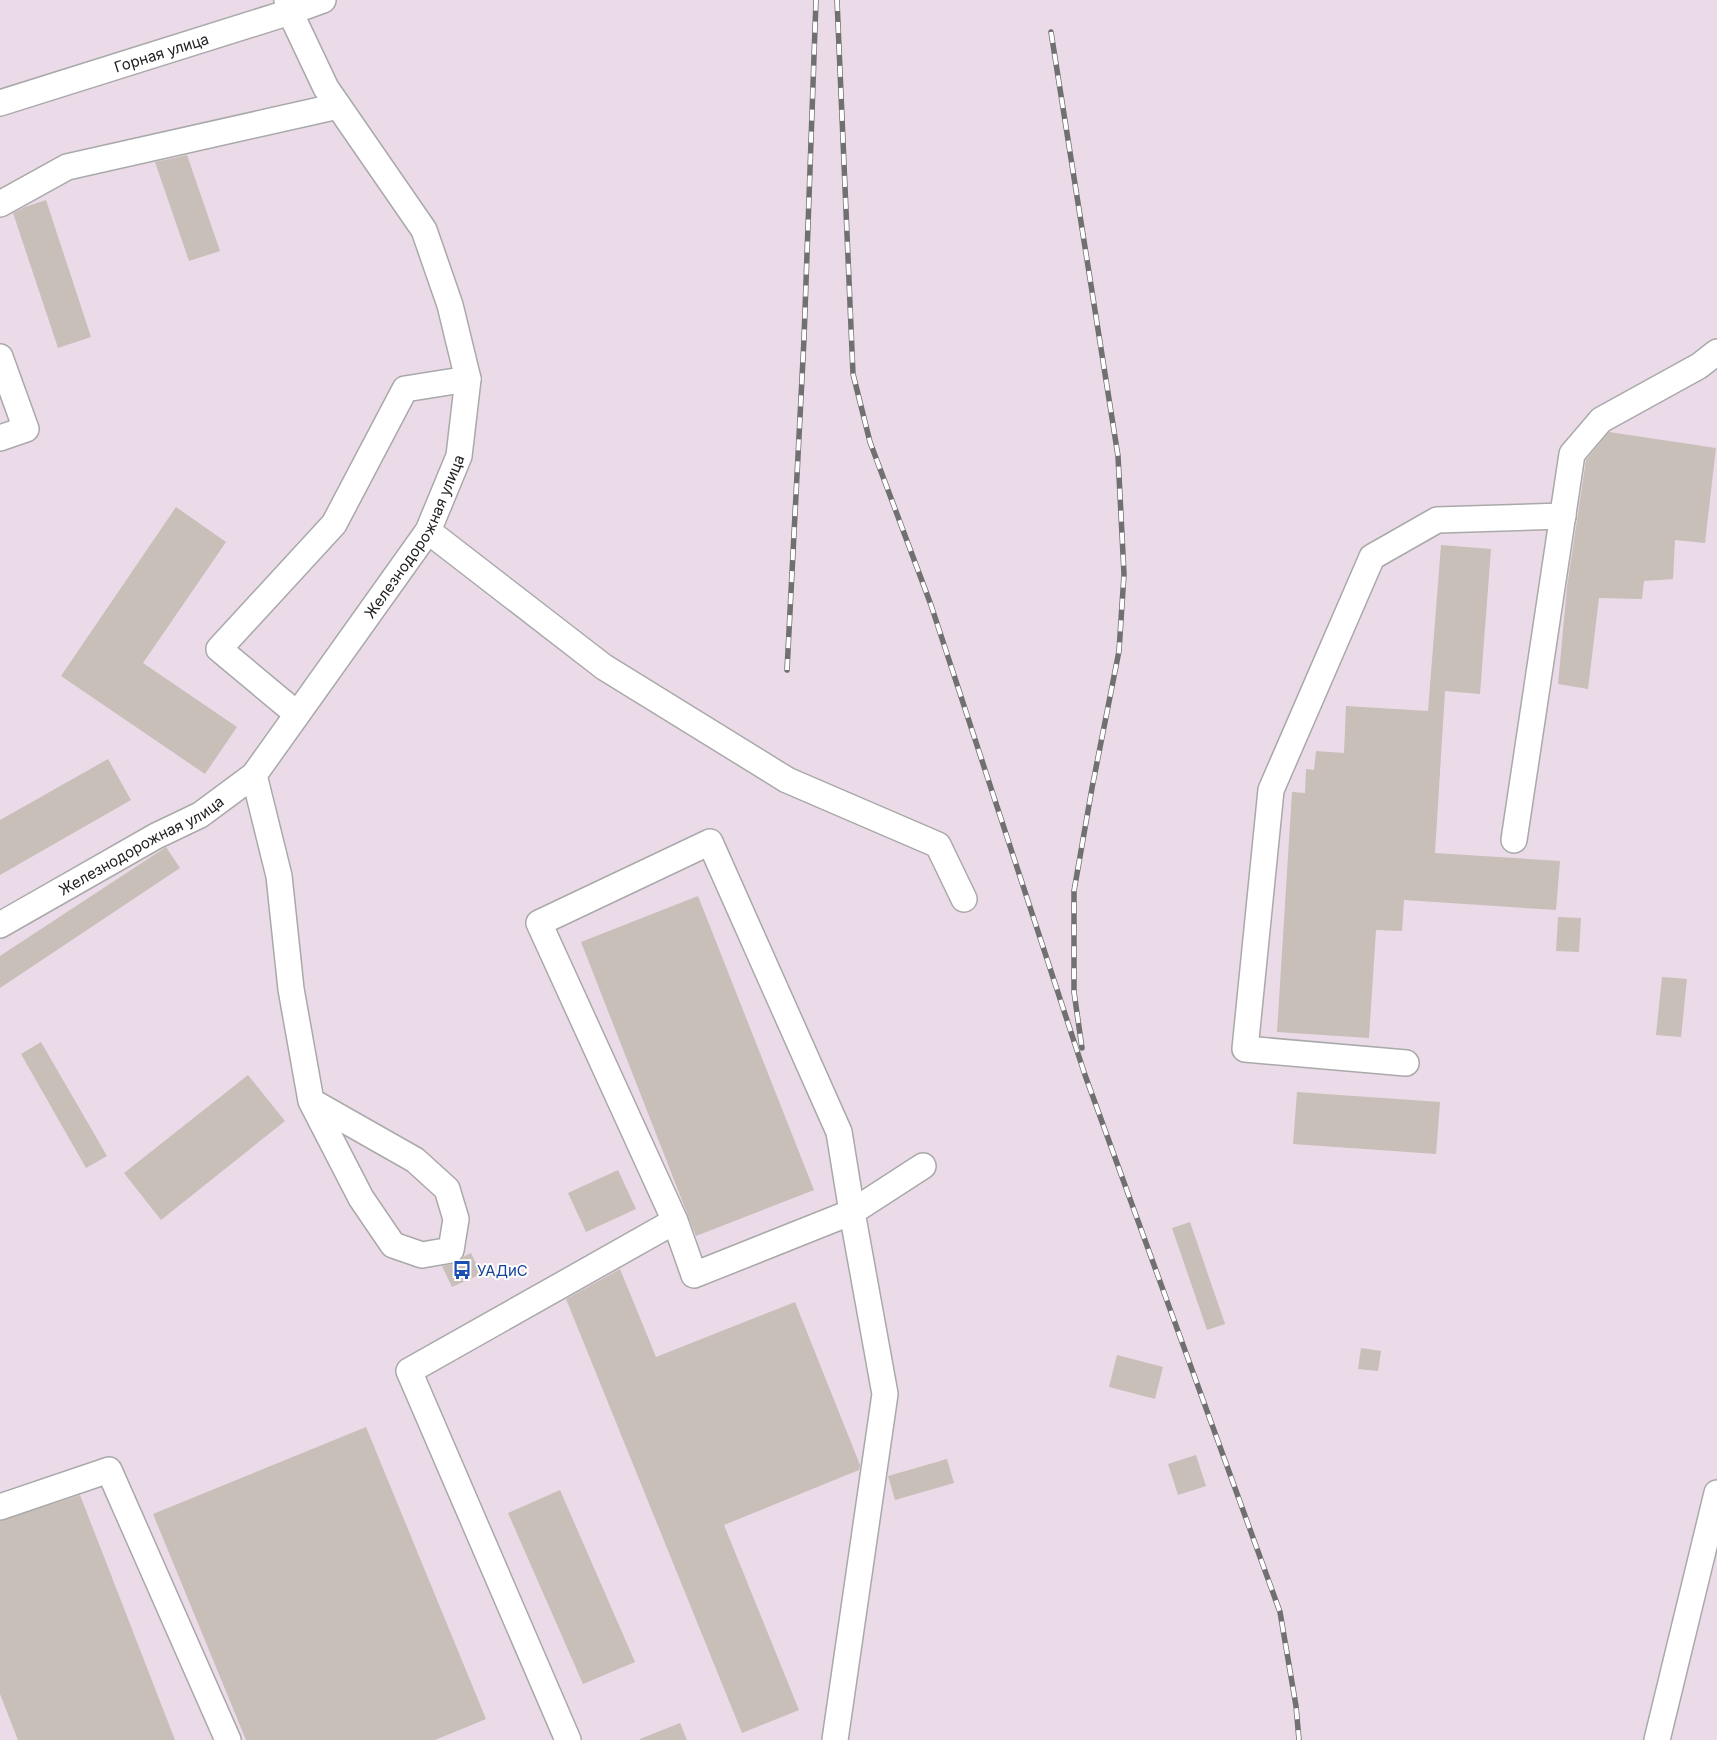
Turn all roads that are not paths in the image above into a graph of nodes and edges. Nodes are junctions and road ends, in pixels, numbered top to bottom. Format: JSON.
{"nodes":[{"id":1,"x":323,"y":0,"type":"edge"},
{"id":2,"x":288,"y":6,"type":"edge"},
{"id":3,"x":0,"y":104,"type":"edge"},
{"id":4,"x":338,"y":106,"type":"junction"},
{"id":5,"x":0,"y":204,"type":"edge"},
{"id":6,"x":1717,"y":352,"type":"edge"},
{"id":7,"x":0,"y":357,"type":"edge"},
{"id":8,"x":468,"y":380,"type":"junction"},
{"id":9,"x":0,"y":438,"type":"edge"},
{"id":10,"x":1563,"y":516,"type":"junction"},
{"id":11,"x":428,"y":531,"type":"junction"},
{"id":12,"x":297,"y":714,"type":"junction"},
{"id":13,"x":254,"y":775,"type":"junction"},
{"id":14,"x":1514,"y":840,"type":"dead end"},
{"id":15,"x":964,"y":898,"type":"dead end"},
{"id":16,"x":0,"y":925,"type":"edge"},
{"id":17,"x":1406,"y":1063,"type":"dead end"},
{"id":18,"x":311,"y":1102,"type":"junction"},
{"id":19,"x":923,"y":1166,"type":"dead end"},
{"id":20,"x":852,"y":1212,"type":"junction"},
{"id":21,"x":675,"y":1221,"type":"junction"},
{"id":22,"x":1717,"y":1493,"type":"edge"},
{"id":23,"x":0,"y":1507,"type":"edge"},
{"id":24,"x":228,"y":1740,"type":"edge"},
{"id":25,"x":568,"y":1740,"type":"edge"},
{"id":26,"x":835,"y":1740,"type":"edge"},
{"id":27,"x":1657,"y":1740,"type":"edge"}],
"edges":[{"from":1,"to":2,"type":"street","name":"Горная улица"},
{"from":2,"to":3,"type":"street","name":"Горная улица"},
{"from":2,"to":4,"type":"street","name":"Железнодорожная улица"},
{"from":4,"to":5,"type":"street"},
{"from":4,"to":8,"type":"street","name":"Железнодорожная улица"},
{"from":6,"to":10,"type":"street"},
{"from":7,"to":9,"type":"street"},
{"from":8,"to":11,"type":"street","name":"Железнодорожная улица"},
{"from":8,"to":12,"type":"street"},
{"from":10,"to":14,"type":"street"},
{"from":10,"to":17,"type":"street"},
{"from":11,"to":12,"type":"street","name":"Железнодорожная улица"},
{"from":11,"to":15,"type":"street"},
{"from":12,"to":13,"type":"street","name":"Железнодорожная улица"},
{"from":13,"to":16,"type":"street","name":"Железнодорожная улица"},
{"from":13,"to":18,"type":"street"},
{"from":18,"to":18,"type":"street"},
{"from":19,"to":20,"type":"street"},
{"from":20,"to":21,"type":"street"},
{"from":20,"to":21,"type":"street"},
{"from":20,"to":26,"type":"street"},
{"from":21,"to":25,"type":"street"},
{"from":22,"to":27,"type":"street"},
{"from":23,"to":24,"type":"street"}]}
